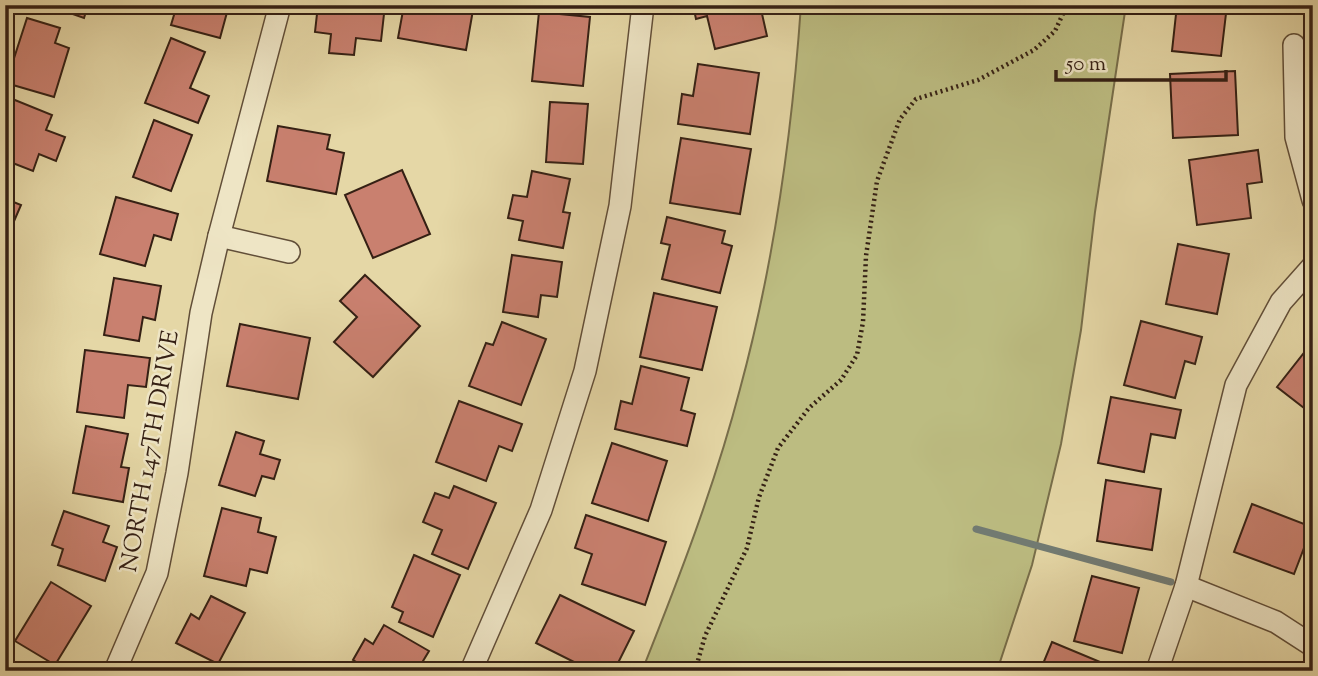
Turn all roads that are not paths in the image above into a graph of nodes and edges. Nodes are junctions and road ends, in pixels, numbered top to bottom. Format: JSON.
{"nodes":[{"id":1,"x":280,"y":5,"type":"edge"},
{"id":2,"x":643,"y":5,"type":"edge"},
{"id":3,"x":1294,"y":44,"type":"dead end"},
{"id":4,"x":1313,"y":200,"type":"edge"},
{"id":5,"x":219,"y":236,"type":"junction"},
{"id":6,"x":289,"y":252,"type":"dead end"},
{"id":7,"x":1313,"y":266,"type":"edge"},
{"id":8,"x":1186,"y":586,"type":"junction"},
{"id":9,"x":1313,"y":646,"type":"edge"},
{"id":10,"x":115,"y":671,"type":"edge"},
{"id":11,"x":471,"y":671,"type":"edge"},
{"id":12,"x":1157,"y":671,"type":"edge"}],
"edges":[{"from":1,"to":5,"type":"street","name":"NORTH 147TH DRIVE"},
{"from":2,"to":11,"type":"street"},
{"from":3,"to":4,"type":"street"},
{"from":5,"to":6,"type":"street"},
{"from":5,"to":10,"type":"street","name":"NORTH 147TH DRIVE"},
{"from":7,"to":8,"type":"street"},
{"from":8,"to":9,"type":"street"},
{"from":8,"to":12,"type":"street"}]}
